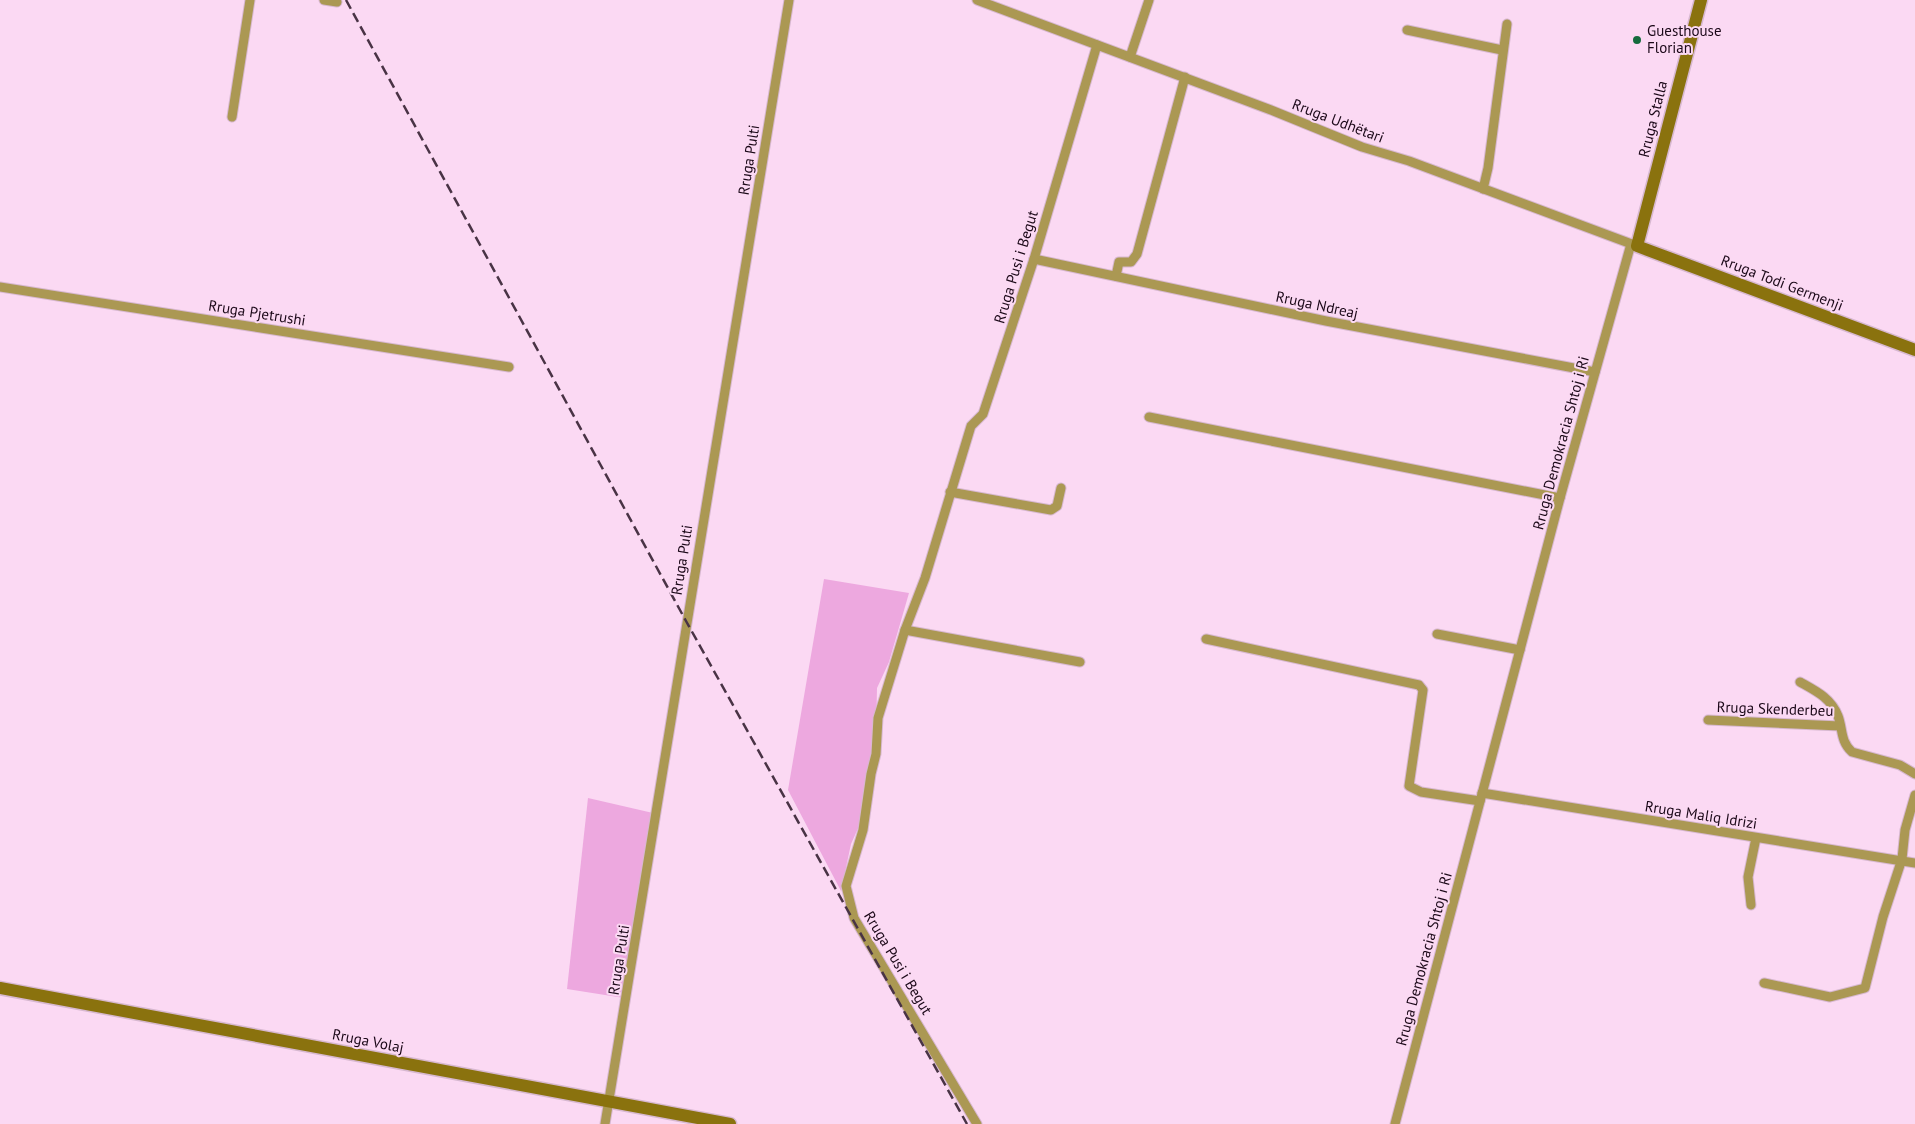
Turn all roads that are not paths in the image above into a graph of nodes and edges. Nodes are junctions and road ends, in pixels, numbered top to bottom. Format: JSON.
{"nodes":[{"id":1,"x":250,"y":0,"type":"edge"},
{"id":2,"x":324,"y":0,"type":"edge"},
{"id":3,"x":789,"y":0,"type":"edge"},
{"id":4,"x":977,"y":0,"type":"edge"},
{"id":5,"x":1149,"y":0,"type":"edge"},
{"id":6,"x":1701,"y":0,"type":"edge"},
{"id":7,"x":337,"y":2,"type":"dead end"},
{"id":8,"x":1507,"y":24,"type":"dead end"},
{"id":9,"x":1407,"y":30,"type":"dead end"},
{"id":10,"x":1097,"y":45,"type":"junction"},
{"id":11,"x":1502,"y":50,"type":"junction"},
{"id":12,"x":1130,"y":57,"type":"junction"},
{"id":13,"x":1184,"y":77,"type":"junction"},
{"id":14,"x":232,"y":117,"type":"dead end"},
{"id":15,"x":1482,"y":189,"type":"junction"},
{"id":16,"x":1634,"y":245,"type":"junction"},
{"id":17,"x":1034,"y":259,"type":"junction"},
{"id":18,"x":1116,"y":276,"type":"junction"},
{"id":19,"x":0,"y":287,"type":"edge"},
{"id":20,"x":1915,"y":350,"type":"edge"},
{"id":21,"x":509,"y":367,"type":"dead end"},
{"id":22,"x":1595,"y":372,"type":"junction"},
{"id":23,"x":1149,"y":416,"type":"dead end"},
{"id":24,"x":1062,"y":488,"type":"dead end"},
{"id":25,"x":950,"y":492,"type":"junction"},
{"id":26,"x":1560,"y":498,"type":"junction"},
{"id":27,"x":906,"y":630,"type":"junction"},
{"id":28,"x":1437,"y":634,"type":"dead end"},
{"id":29,"x":1206,"y":639,"type":"dead end"},
{"id":30,"x":1520,"y":650,"type":"junction"},
{"id":31,"x":1080,"y":662,"type":"dead end"},
{"id":32,"x":1800,"y":682,"type":"dead end"},
{"id":33,"x":1708,"y":720,"type":"dead end"},
{"id":34,"x":1840,"y":726,"type":"junction"},
{"id":35,"x":1915,"y":774,"type":"edge"},
{"id":36,"x":1915,"y":795,"type":"edge"},
{"id":37,"x":1481,"y":797,"type":"junction"},
{"id":38,"x":1756,"y":838,"type":"junction"},
{"id":39,"x":1902,"y":860,"type":"junction"},
{"id":40,"x":1915,"y":863,"type":"edge"},
{"id":41,"x":1751,"y":905,"type":"dead end"},
{"id":42,"x":1764,"y":983,"type":"dead end"},
{"id":43,"x":0,"y":988,"type":"edge"},
{"id":44,"x":610,"y":1103,"type":"junction"},
{"id":45,"x":605,"y":1124,"type":"edge"},
{"id":46,"x":730,"y":1124,"type":"edge"},
{"id":47,"x":977,"y":1124,"type":"edge"},
{"id":48,"x":1395,"y":1124,"type":"edge"}],
"edges":[{"from":1,"to":14,"type":"street"},
{"from":2,"to":7,"type":"street"},
{"from":3,"to":44,"type":"street","name":"Rruga Pulti"},
{"from":4,"to":10,"type":"street","name":"Rruga Udhëtari"},
{"from":5,"to":12,"type":"street"},
{"from":6,"to":16,"type":"street","name":"Rruga Stalla"},
{"from":8,"to":11,"type":"street"},
{"from":9,"to":11,"type":"street"},
{"from":10,"to":12,"type":"street","name":"Rruga Udhëtari"},
{"from":10,"to":17,"type":"street","name":"Rruga Pusi i Begut"},
{"from":11,"to":15,"type":"street"},
{"from":12,"to":13,"type":"street","name":"Rruga Udhëtari"},
{"from":13,"to":15,"type":"street","name":"Rruga Udhëtari"},
{"from":13,"to":18,"type":"street"},
{"from":15,"to":16,"type":"street","name":"Rruga Udhëtari"},
{"from":16,"to":20,"type":"street","name":"Rruga Todi Germenji"},
{"from":16,"to":22,"type":"street","name":"Rruga Demokracia Shtoj i Ri"},
{"from":17,"to":18,"type":"street","name":"Rruga Ndreaj"},
{"from":17,"to":25,"type":"street","name":"Rruga Pusi i Begut"},
{"from":18,"to":22,"type":"street","name":"Rruga Ndreaj"},
{"from":19,"to":21,"type":"street","name":"Rruga Pjetrushi"},
{"from":22,"to":26,"type":"street","name":"Rruga Demokracia Shtoj i Ri"},
{"from":23,"to":26,"type":"street"},
{"from":24,"to":25,"type":"street"},
{"from":25,"to":27,"type":"street","name":"Rruga Pusi i Begut"},
{"from":26,"to":30,"type":"street","name":"Rruga Demokracia Shtoj i Ri"},
{"from":27,"to":31,"type":"street"},
{"from":27,"to":47,"type":"street","name":"Rruga Pusi i Begut"},
{"from":28,"to":30,"type":"street"},
{"from":29,"to":37,"type":"street"},
{"from":30,"to":37,"type":"street","name":"Rruga Demokracia Shtoj i Ri"},
{"from":32,"to":34,"type":"street","name":"Rruga Skenderbeu"},
{"from":33,"to":34,"type":"street","name":"Rruga Skenderbeu"},
{"from":34,"to":35,"type":"street","name":"Rruga Skenderbeu"},
{"from":36,"to":39,"type":"street"},
{"from":37,"to":38,"type":"street","name":"Rruga Maliq Idrizi"},
{"from":37,"to":48,"type":"street","name":"Rruga Demokracia Shtoj i Ri"},
{"from":38,"to":39,"type":"street","name":"Rruga Maliq Idrizi"},
{"from":38,"to":41,"type":"street"},
{"from":39,"to":40,"type":"street","name":"Rruga Maliq Idrizi"},
{"from":39,"to":42,"type":"street"},
{"from":43,"to":44,"type":"street","name":"Rruga Volaj"},
{"from":44,"to":45,"type":"street","name":"Rruga Pulti"},
{"from":44,"to":46,"type":"street","name":"Rruga Volaj"}]}
